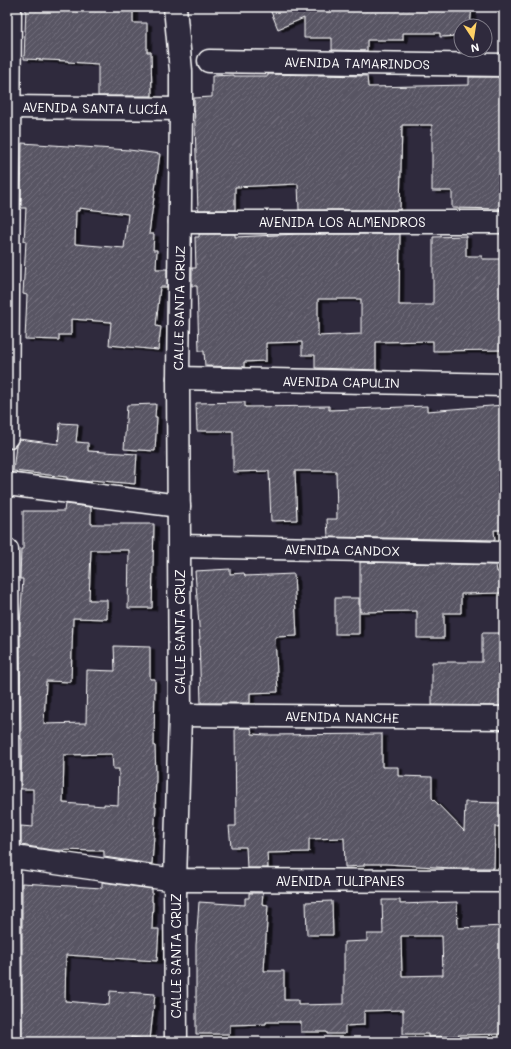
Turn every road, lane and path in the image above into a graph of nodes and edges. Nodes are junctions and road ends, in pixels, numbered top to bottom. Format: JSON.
{"nodes":[{"id":1,"x":10,"y":7,"type":"edge"},
{"id":2,"x":175,"y":7,"type":"edge"},
{"id":3,"x":209,"y":61,"type":"dead end"},
{"id":4,"x":504,"y":65,"type":"edge"},
{"id":5,"x":181,"y":109,"type":"junction"},
{"id":6,"x":9,"y":121,"type":"edge"},
{"id":7,"x":180,"y":222,"type":"junction"},
{"id":8,"x":504,"y":222,"type":"edge"},
{"id":9,"x":178,"y":378,"type":"junction"},
{"id":10,"x":504,"y":385,"type":"edge"},
{"id":11,"x":7,"y":437,"type":"edge"},
{"id":12,"x":7,"y":484,"type":"edge"},
{"id":13,"x":179,"y":506,"type":"junction"},
{"id":14,"x":180,"y":546,"type":"junction"},
{"id":15,"x":7,"y":550,"type":"edge"},
{"id":16,"x":504,"y":553,"type":"edge"},
{"id":17,"x":180,"y":715,"type":"junction"},
{"id":18,"x":504,"y":718,"type":"edge"},
{"id":19,"x":8,"y":857,"type":"edge"},
{"id":20,"x":175,"y":880,"type":"junction"},
{"id":21,"x":504,"y":882,"type":"edge"},
{"id":22,"x":10,"y":1042,"type":"edge"},
{"id":23,"x":176,"y":1042,"type":"edge"}],
"edges":[{"from":1,"to":6,"type":"street"},
{"from":2,"to":5,"type":"street","name":"CALLE SANTA CRUZ"},
{"from":3,"to":4,"type":"street","name":"AVENIDA TAMARINDOS"},
{"from":5,"to":6,"type":"street","name":"AVENIDA SANTA LUCÍA"},
{"from":5,"to":7,"type":"street","name":"CALLE SANTA CRUZ"},
{"from":6,"to":11,"type":"street"},
{"from":7,"to":8,"type":"street","name":"AVENIDA LOS ALMENDROS"},
{"from":7,"to":9,"type":"street","name":"CALLE SANTA CRUZ"},
{"from":9,"to":10,"type":"street","name":"AVENIDA CAPULIN"},
{"from":9,"to":13,"type":"street","name":"CALLE SANTA CRUZ"},
{"from":12,"to":13,"type":"street"},
{"from":13,"to":14,"type":"street","name":"CALLE SANTA CRUZ"},
{"from":14,"to":16,"type":"street","name":"AVENIDA CANDOX"},
{"from":14,"to":17,"type":"street","name":"CALLE SANTA CRUZ"},
{"from":15,"to":19,"type":"street"},
{"from":17,"to":18,"type":"street","name":"AVENIDA NANCHE"},
{"from":17,"to":20,"type":"street","name":"CALLE SANTA CRUZ"},
{"from":19,"to":20,"type":"street","name":"AVENIDA TULIPANES"},
{"from":19,"to":22,"type":"street"},
{"from":20,"to":21,"type":"street","name":"AVENIDA TULIPANES"},
{"from":20,"to":23,"type":"street","name":"CALLE SANTA CRUZ"}]}
